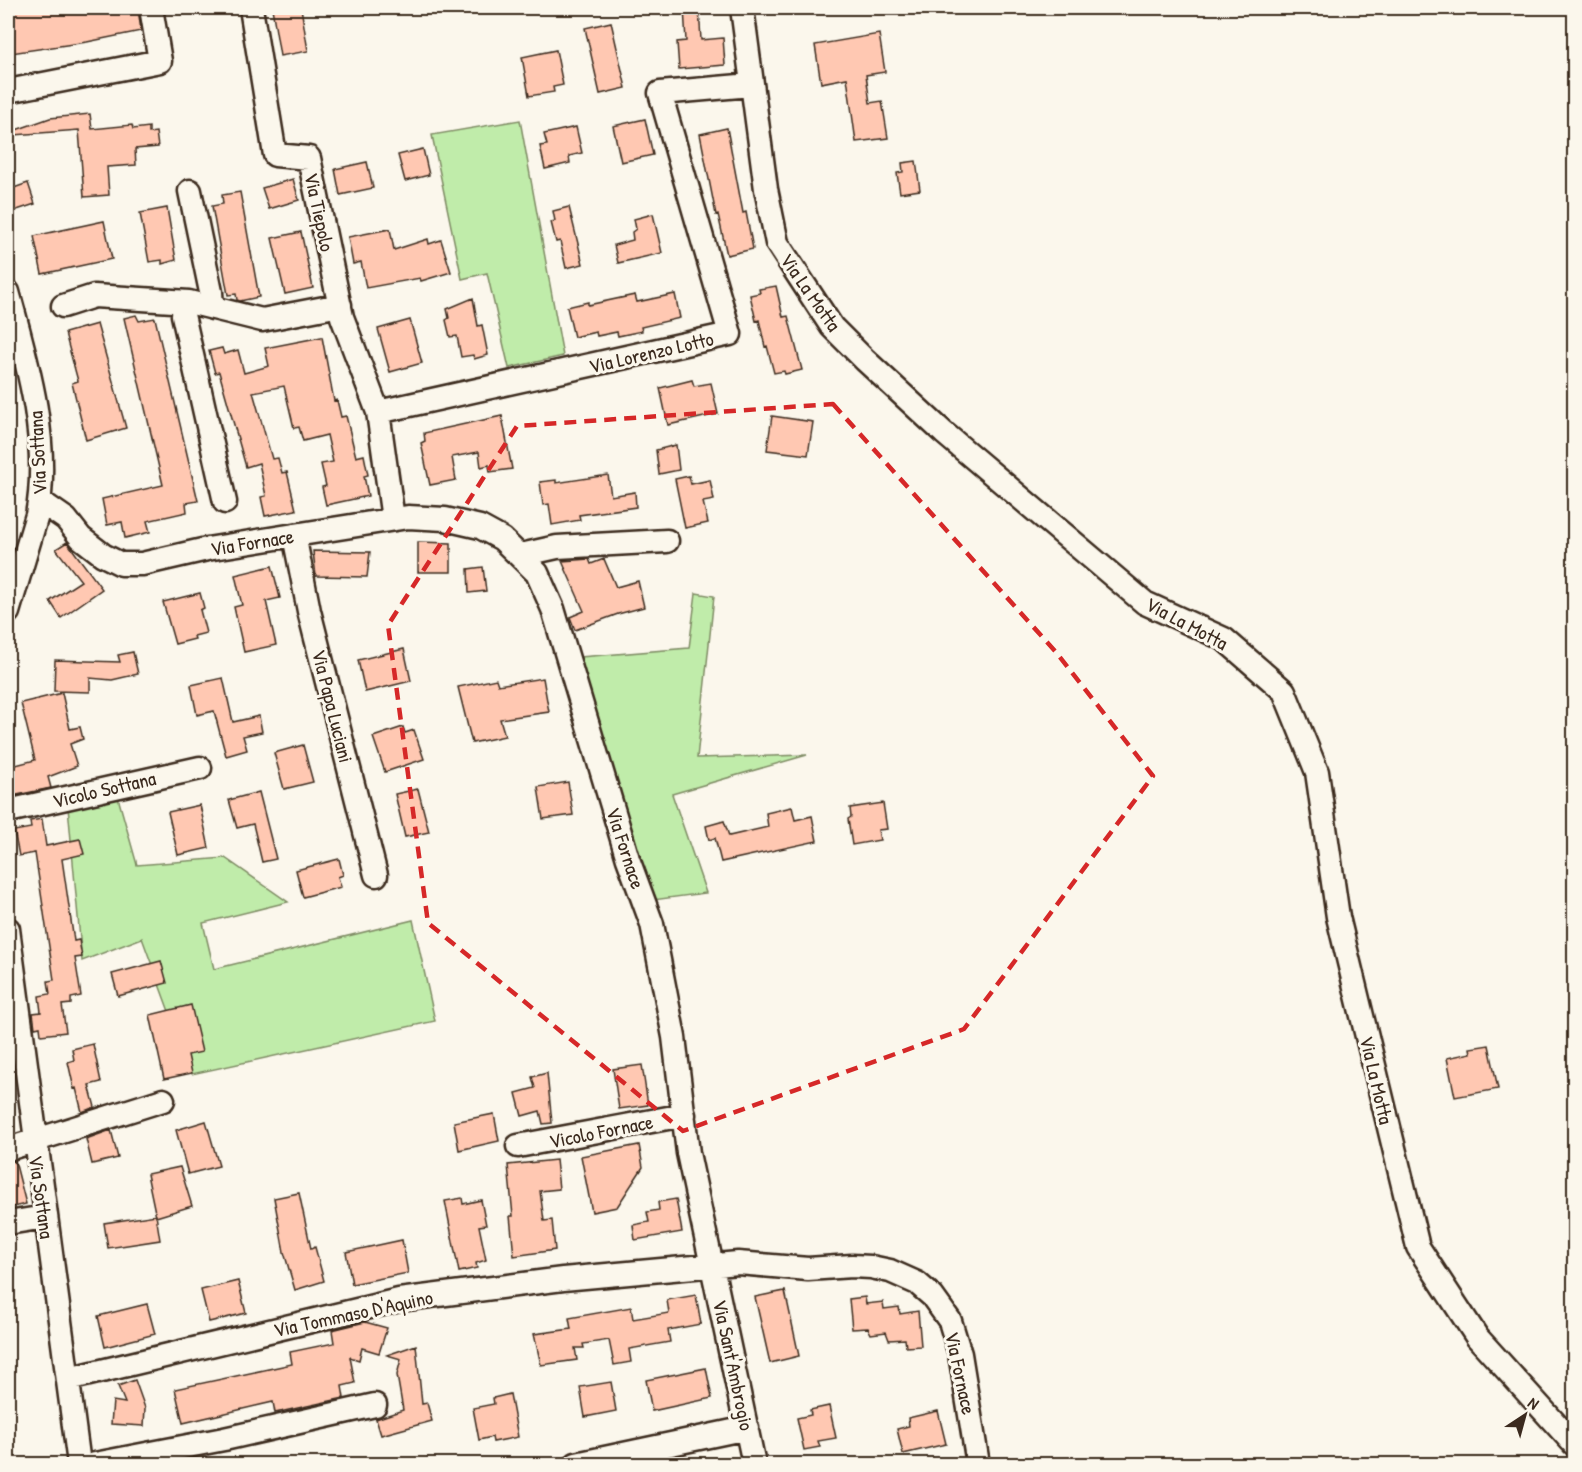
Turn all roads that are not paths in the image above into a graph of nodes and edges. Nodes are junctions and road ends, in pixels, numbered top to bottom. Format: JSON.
{"nodes":[{"id":1,"x":151,"y":8,"type":"edge"},
{"id":2,"x":251,"y":8,"type":"edge"},
{"id":3,"x":742,"y":8,"type":"edge"},
{"id":4,"x":752,"y":85,"type":"junction"},
{"id":5,"x":8,"y":91,"type":"edge"},
{"id":6,"x":190,"y":191,"type":"dead end"},
{"id":7,"x":8,"y":292,"type":"edge"},
{"id":8,"x":184,"y":302,"type":"junction"},
{"id":9,"x":63,"y":306,"type":"dead end"},
{"id":10,"x":340,"y":306,"type":"junction"},
{"id":11,"x":212,"y":308,"type":"junction"},
{"id":12,"x":378,"y":412,"type":"junction"},
{"id":13,"x":40,"y":501,"type":"junction"},
{"id":14,"x":225,"y":502,"type":"dead end"},
{"id":15,"x":393,"y":519,"type":"junction"},
{"id":16,"x":294,"y":535,"type":"junction"},
{"id":17,"x":668,"y":541,"type":"dead end"},
{"id":18,"x":520,"y":555,"type":"junction"},
{"id":19,"x":8,"y":612,"type":"edge"},
{"id":20,"x":200,"y":768,"type":"dead end"},
{"id":21,"x":8,"y":811,"type":"edge"},
{"id":22,"x":376,"y":875,"type":"dead end"},
{"id":23,"x":8,"y":929,"type":"edge"},
{"id":24,"x":163,"y":1100,"type":"dead end"},
{"id":25,"x":684,"y":1115,"type":"junction"},
{"id":26,"x":35,"y":1140,"type":"junction"},
{"id":27,"x":518,"y":1146,"type":"dead end"},
{"id":28,"x":8,"y":1149,"type":"edge"},
{"id":29,"x":45,"y":1217,"type":"junction"},
{"id":30,"x":8,"y":1223,"type":"edge"},
{"id":31,"x":713,"y":1265,"type":"junction"},
{"id":32,"x":68,"y":1379,"type":"junction"},
{"id":33,"x":375,"y":1405,"type":"dead end"},
{"id":34,"x":747,"y":1428,"type":"junction"},
{"id":35,"x":1575,"y":1444,"type":"edge"},
{"id":36,"x":79,"y":1464,"type":"edge"},
{"id":37,"x":95,"y":1464,"type":"edge"},
{"id":38,"x":578,"y":1464,"type":"edge"},
{"id":39,"x":754,"y":1464,"type":"edge"},
{"id":40,"x":978,"y":1464,"type":"edge"}],
"edges":[{"from":1,"to":5,"type":"street"},
{"from":2,"to":10,"type":"street","name":"Via Tiepolo"},
{"from":3,"to":4,"type":"street","name":"Via La Motta"},
{"from":4,"to":12,"type":"street","name":"Via Lorenzo Lotto"},
{"from":4,"to":35,"type":"street","name":"Via La Motta"},
{"from":6,"to":11,"type":"street"},
{"from":7,"to":13,"type":"street","name":"Via Sottana"},
{"from":8,"to":9,"type":"street"},
{"from":8,"to":11,"type":"street"},
{"from":8,"to":14,"type":"street"},
{"from":10,"to":11,"type":"street"},
{"from":10,"to":12,"type":"street","name":"Via Tiepolo"},
{"from":12,"to":15,"type":"street","name":"Via Tiepolo"},
{"from":13,"to":16,"type":"street","name":"Via Fornace"},
{"from":13,"to":19,"type":"street","name":"Via Sottana"},
{"from":15,"to":16,"type":"street","name":"Via Fornace"},
{"from":15,"to":18,"type":"street","name":"Via Fornace"},
{"from":16,"to":22,"type":"street","name":"Via Papa Luciani"},
{"from":17,"to":18,"type":"street"},
{"from":18,"to":25,"type":"street","name":"Via Fornace"},
{"from":20,"to":21,"type":"street","name":"Vicolo Sottana"},
{"from":23,"to":26,"type":"street","name":"Via Sottana"},
{"from":24,"to":26,"type":"street"},
{"from":25,"to":27,"type":"street","name":"Vicolo Fornace"},
{"from":25,"to":31,"type":"street","name":"Via Fornace"},
{"from":26,"to":28,"type":"street"},
{"from":26,"to":29,"type":"street","name":"Via Sottana"},
{"from":29,"to":30,"type":"street"},
{"from":29,"to":32,"type":"street","name":"Via Sottana"},
{"from":31,"to":32,"type":"street","name":"Via Tommaso D'Aquino"},
{"from":31,"to":34,"type":"street","name":"Via Sant'Ambrogio"},
{"from":31,"to":40,"type":"street","name":"Via Fornace"},
{"from":32,"to":36,"type":"street","name":"Via Sottana"},
{"from":33,"to":37,"type":"street"},
{"from":34,"to":38,"type":"street"},
{"from":34,"to":39,"type":"street","name":"Via Sant'Ambrogio"}]}
